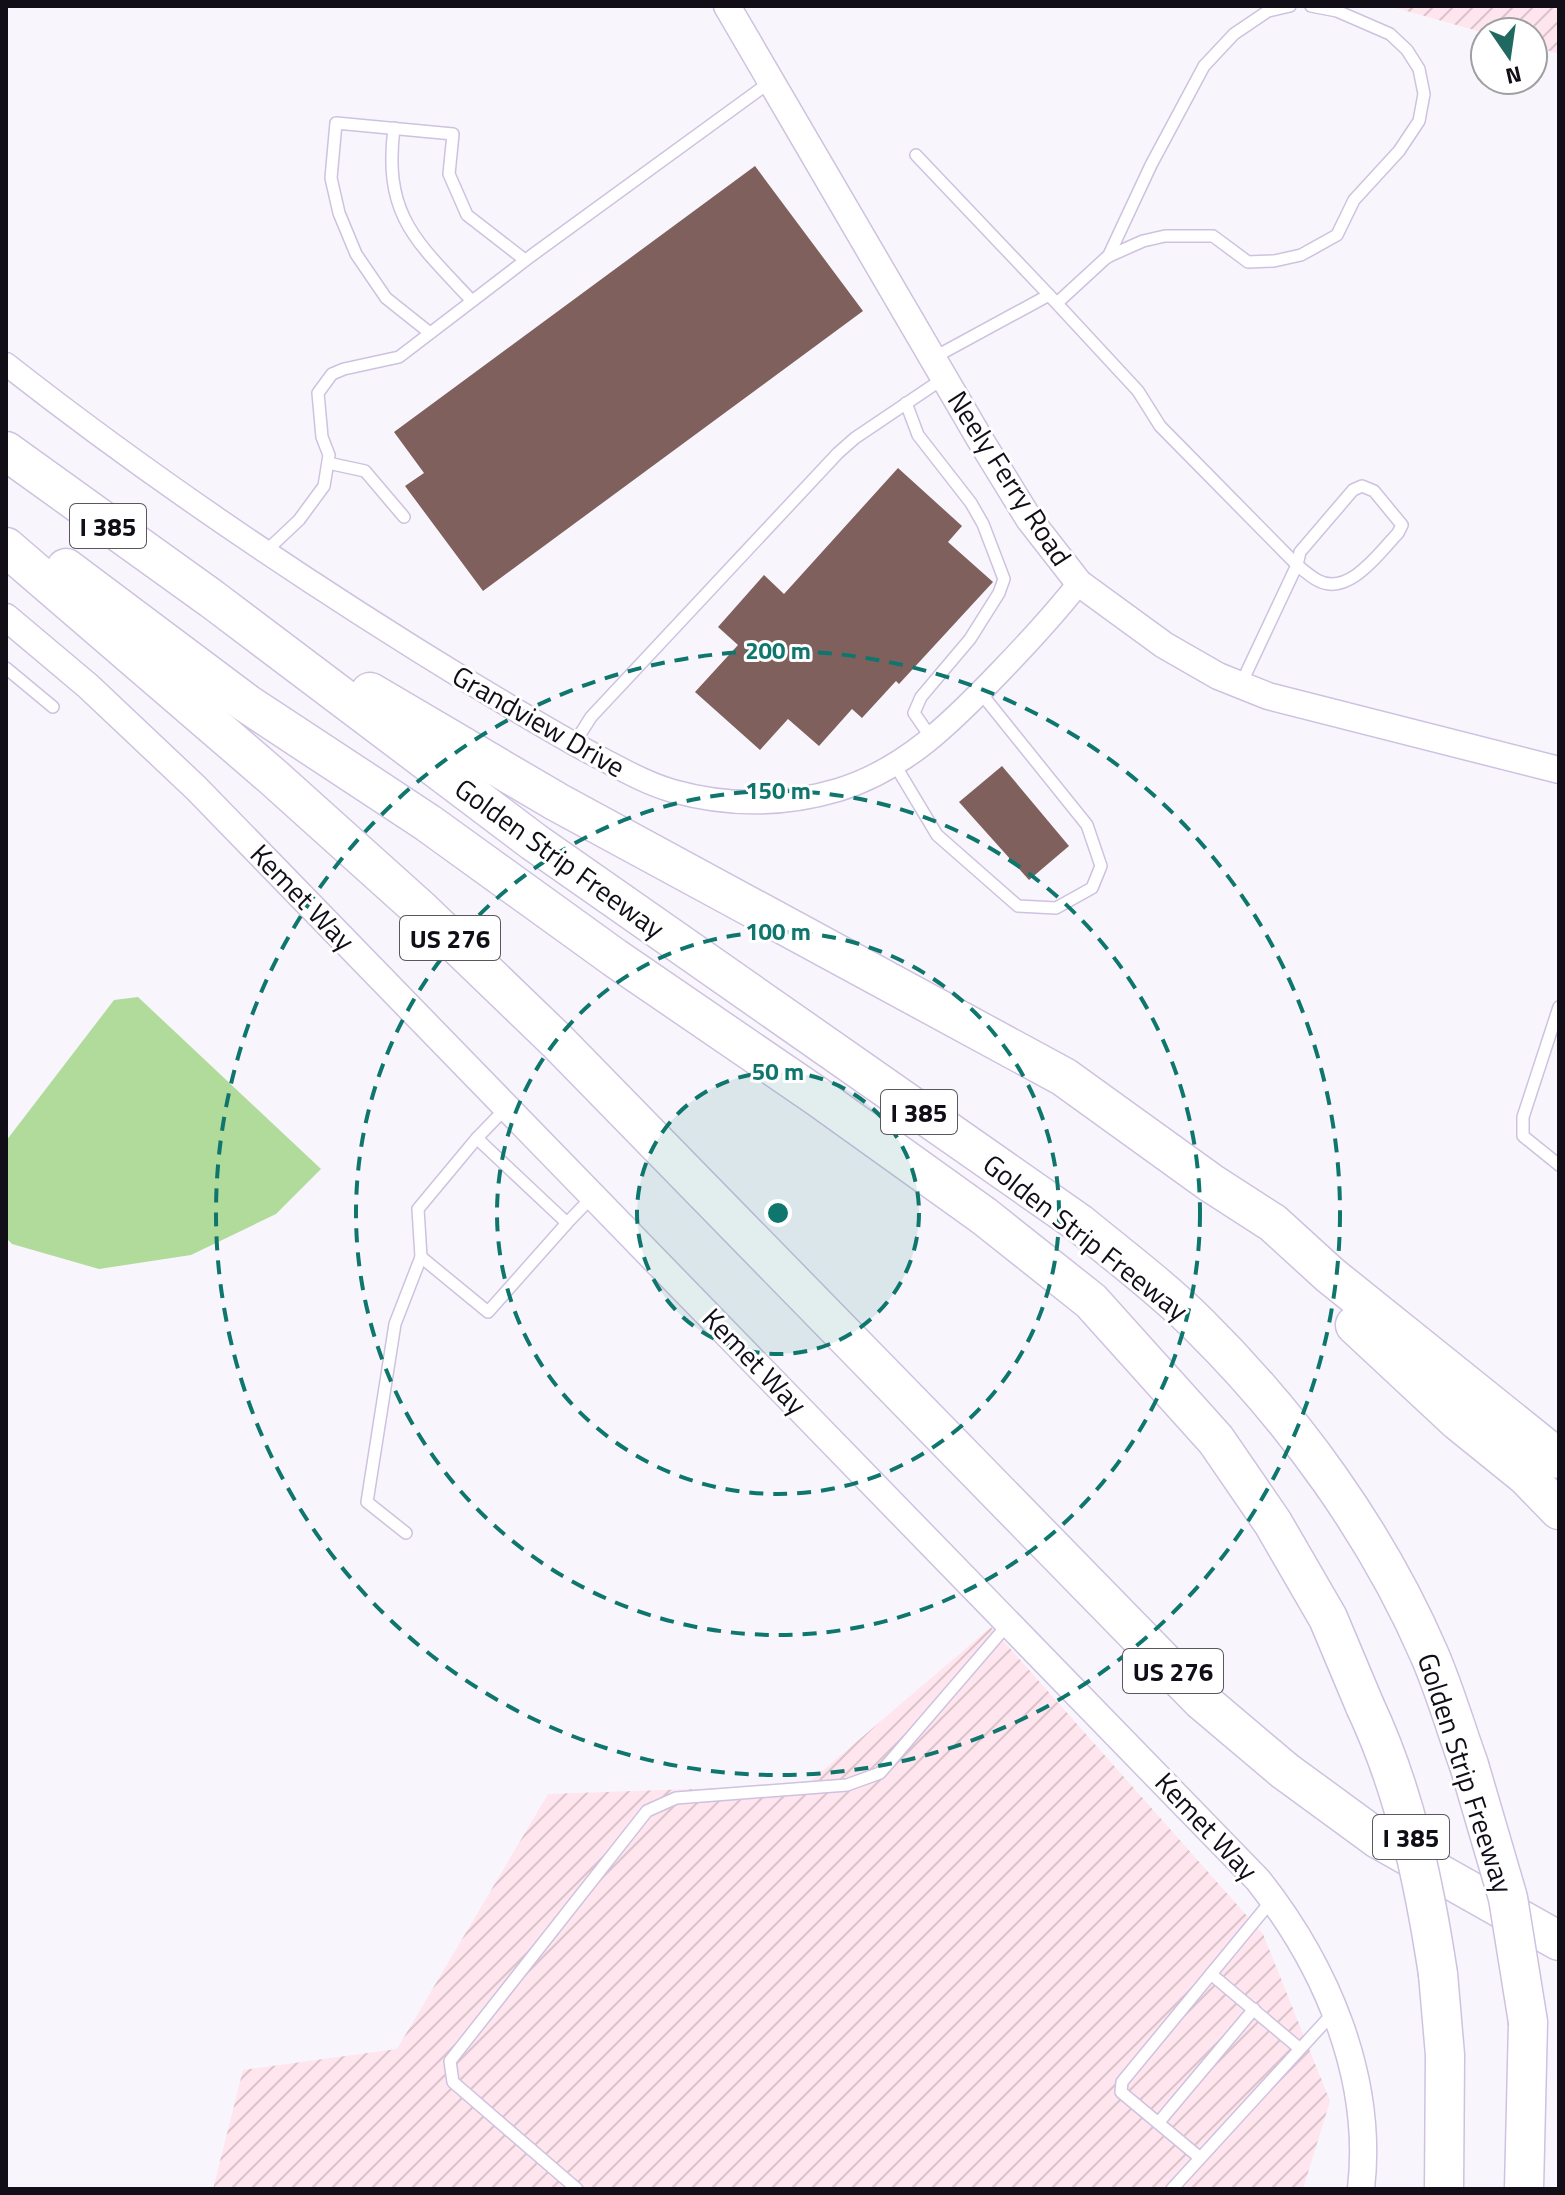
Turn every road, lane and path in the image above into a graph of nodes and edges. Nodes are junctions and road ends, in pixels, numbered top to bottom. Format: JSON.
{"nodes":[{"id":1,"x":727,"y":6,"type":"edge"},
{"id":2,"x":1290,"y":6,"type":"edge"},
{"id":3,"x":1311,"y":6,"type":"edge"},
{"id":4,"x":771,"y":81,"type":"junction"},
{"id":5,"x":394,"y":128,"type":"junction"},
{"id":6,"x":916,"y":155,"type":"dead end"},
{"id":7,"x":1107,"y":257,"type":"junction"},
{"id":8,"x":525,"y":260,"type":"junction"},
{"id":9,"x":1053,"y":299,"type":"junction"},
{"id":10,"x":472,"y":301,"type":"junction"},
{"id":11,"x":430,"y":333,"type":"junction"},
{"id":12,"x":6,"y":364,"type":"edge"},
{"id":13,"x":939,"y":368,"type":"junction"},
{"id":14,"x":906,"y":403,"type":"junction"},
{"id":15,"x":6,"y":451,"type":"edge"},
{"id":16,"x":328,"y":463,"type":"junction"},
{"id":17,"x":404,"y":517,"type":"dead end"},
{"id":18,"x":6,"y":523,"type":"edge"},
{"id":19,"x":6,"y":547,"type":"edge"},
{"id":20,"x":265,"y":552,"type":"junction"},
{"id":21,"x":1297,"y":565,"type":"junction"},
{"id":22,"x":1079,"y":583,"type":"junction"},
{"id":23,"x":212,"y":599,"type":"junction"},
{"id":24,"x":6,"y":617,"type":"edge"},
{"id":25,"x":6,"y":668,"type":"edge"},
{"id":26,"x":1240,"y":685,"type":"junction"},
{"id":27,"x":980,"y":692,"type":"junction"},
{"id":28,"x":53,"y":707,"type":"dead end"},
{"id":29,"x":932,"y":739,"type":"junction"},
{"id":30,"x":574,"y":744,"type":"junction"},
{"id":31,"x":895,"y":765,"type":"junction"},
{"id":32,"x":1559,"y":770,"type":"edge"},
{"id":33,"x":1559,"y":1007,"type":"edge"},
{"id":34,"x":1064,"y":1077,"type":"junction"},
{"id":35,"x":507,"y":1107,"type":"junction"},
{"id":36,"x":477,"y":1138,"type":"junction"},
{"id":37,"x":1559,"y":1165,"type":"edge"},
{"id":38,"x":593,"y":1195,"type":"junction"},
{"id":39,"x":567,"y":1223,"type":"junction"},
{"id":40,"x":421,"y":1257,"type":"junction"},
{"id":41,"x":1559,"y":1459,"type":"edge"},
{"id":42,"x":1559,"y":1510,"type":"edge"},
{"id":43,"x":406,"y":1533,"type":"dead end"},
{"id":44,"x":1010,"y":1622,"type":"junction"},
{"id":45,"x":1273,"y":1898,"type":"junction"},
{"id":46,"x":1548,"y":1932,"type":"edge"},
{"id":47,"x":1211,"y":1974,"type":"junction"},
{"id":48,"x":1254,"y":2009,"type":"junction"},
{"id":49,"x":1334,"y":2011,"type":"junction"},
{"id":50,"x":1299,"y":2048,"type":"junction"},
{"id":51,"x":1159,"y":2122,"type":"junction"},
{"id":52,"x":1199,"y":2157,"type":"junction"},
{"id":53,"x":577,"y":2189,"type":"edge"},
{"id":54,"x":1172,"y":2189,"type":"edge"},
{"id":55,"x":1361,"y":2189,"type":"edge"},
{"id":56,"x":1444,"y":2189,"type":"edge"},
{"id":57,"x":1524,"y":2189,"type":"edge"}],
"edges":[{"from":1,"to":4,"type":"street","name":"Neely Ferry Road"},
{"from":2,"to":7,"type":"lane"},
{"from":3,"to":7,"type":"lane"},
{"from":4,"to":8,"type":"lane"},
{"from":4,"to":13,"type":"street","name":"Neely Ferry Road"},
{"from":5,"to":8,"type":"lane"},
{"from":5,"to":10,"type":"lane"},
{"from":5,"to":11,"type":"lane"},
{"from":6,"to":9,"type":"lane"},
{"from":7,"to":9,"type":"lane"},
{"from":8,"to":10,"type":"lane"},
{"from":9,"to":13,"type":"lane"},
{"from":9,"to":21,"type":"lane"},
{"from":10,"to":11,"type":"lane"},
{"from":11,"to":16,"type":"lane"},
{"from":12,"to":20,"type":"street","name":"Grandview Drive"},
{"from":13,"to":14,"type":"lane"},
{"from":13,"to":22,"type":"street","name":"Neely Ferry Road"},
{"from":14,"to":29,"type":"lane"},
{"from":14,"to":30,"type":"lane"},
{"from":15,"to":23,"type":"highway","name":"Golden Strip Freeway","number":"I 385"},
{"from":16,"to":17,"type":"lane"},
{"from":16,"to":20,"type":"lane"},
{"from":18,"to":56,"type":"highway","name":"Golden Strip Freeway","number":"I 385","bridge":true},
{"from":19,"to":46,"type":"highway","number":"US 276"},
{"from":20,"to":30,"type":"street","name":"Grandview Drive"},
{"from":21,"to":21,"type":"lane"},
{"from":21,"to":26,"type":"lane"},
{"from":22,"to":26,"type":"street","name":"Neely Ferry Road"},
{"from":22,"to":27,"type":"street","name":"Grandview Drive"},
{"from":23,"to":34,"type":"highway"},
{"from":23,"to":57,"type":"highway","name":"Golden Strip Freeway","number":"I 385","bridge":true},
{"from":24,"to":35,"type":"street","name":"Kemet Way"},
{"from":25,"to":28,"type":"lane"},
{"from":26,"to":32,"type":"street","name":"Neely Ferry Road"},
{"from":27,"to":29,"type":"street","name":"Grandview Drive"},
{"from":27,"to":31,"type":"lane"},
{"from":29,"to":31,"type":"street","name":"Grandview Drive"},
{"from":30,"to":31,"type":"street","name":"Grandview Drive"},
{"from":33,"to":37,"type":"lane"},
{"from":34,"to":41,"type":"highway"},
{"from":34,"to":42,"type":"highway"},
{"from":35,"to":36,"type":"lane"},
{"from":35,"to":38,"type":"street","name":"Kemet Way"},
{"from":36,"to":39,"type":"lane"},
{"from":36,"to":40,"type":"lane"},
{"from":38,"to":39,"type":"lane"},
{"from":38,"to":44,"type":"street","name":"Kemet Way"},
{"from":39,"to":40,"type":"lane"},
{"from":40,"to":43,"type":"lane"},
{"from":44,"to":45,"type":"street","name":"Kemet Way"},
{"from":44,"to":53,"type":"lane"},
{"from":45,"to":47,"type":"lane"},
{"from":45,"to":49,"type":"street","name":"Kemet Way"},
{"from":47,"to":48,"type":"lane"},
{"from":47,"to":51,"type":"lane"},
{"from":48,"to":50,"type":"lane"},
{"from":48,"to":51,"type":"lane"},
{"from":49,"to":50,"type":"lane"},
{"from":49,"to":55,"type":"street","name":"Kemet Way"},
{"from":50,"to":52,"type":"lane"},
{"from":51,"to":52,"type":"lane"},
{"from":52,"to":54,"type":"lane"}]}
